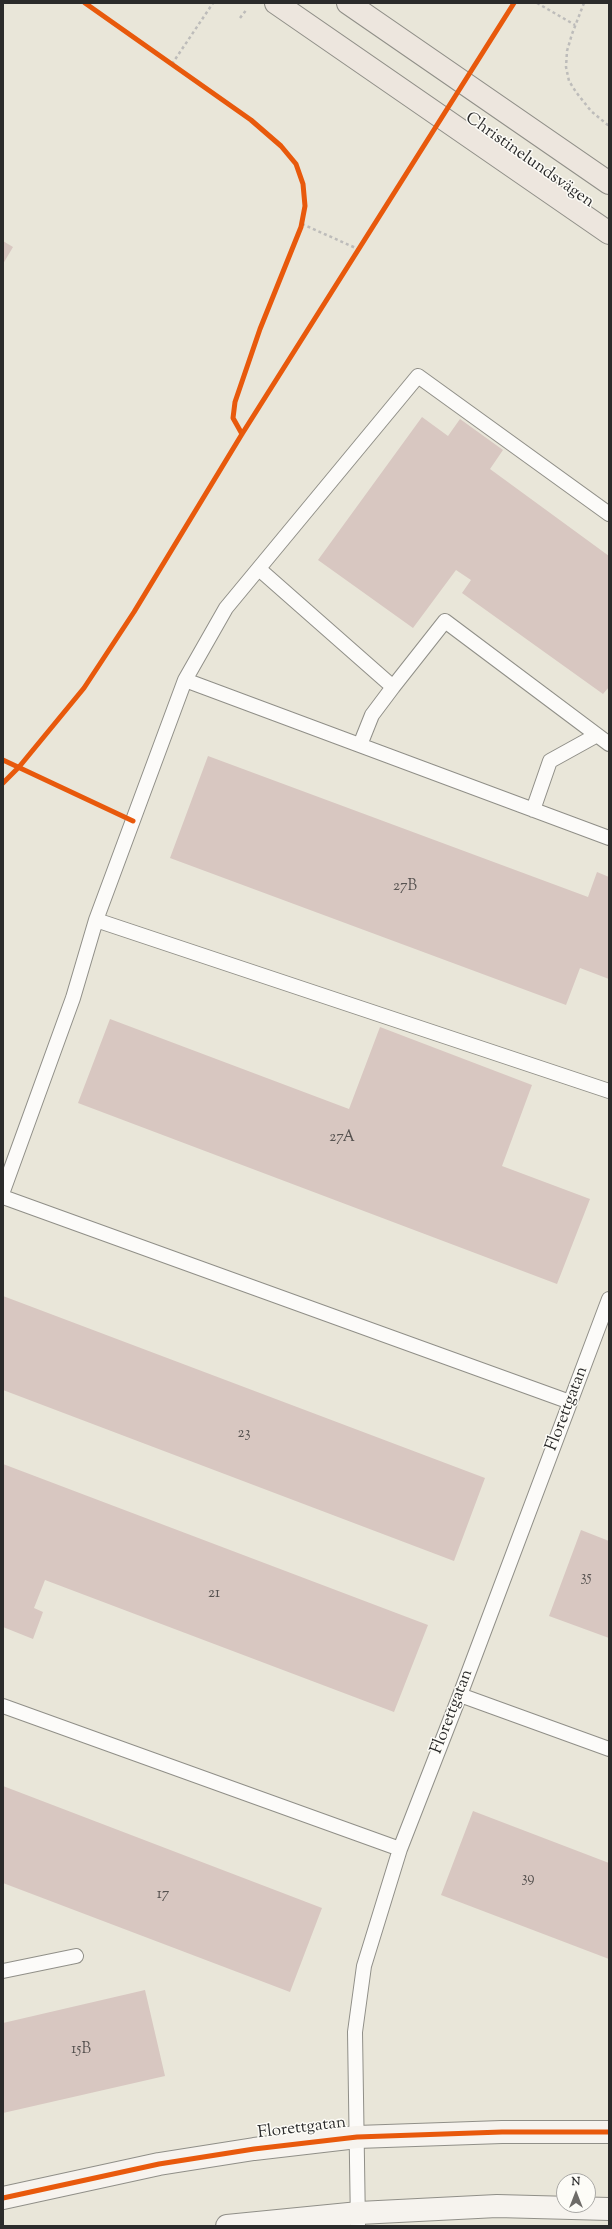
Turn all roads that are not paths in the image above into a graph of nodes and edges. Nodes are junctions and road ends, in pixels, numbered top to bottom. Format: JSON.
{"nodes":[{"id":1,"x":276,"y":3,"type":"edge"},
{"id":2,"x":348,"y":3,"type":"edge"},
{"id":3,"x":609,"y":183,"type":"edge"},
{"id":4,"x":609,"y":233,"type":"edge"},
{"id":5,"x":609,"y":514,"type":"edge"},
{"id":6,"x":259,"y":569,"type":"junction"},
{"id":7,"x":185,"y":680,"type":"junction"},
{"id":8,"x":393,"y":687,"type":"junction"},
{"id":9,"x":597,"y":735,"type":"junction"},
{"id":10,"x":609,"y":744,"type":"edge"},
{"id":11,"x":360,"y":745,"type":"junction"},
{"id":12,"x":533,"y":810,"type":"junction"},
{"id":13,"x":609,"y":838,"type":"edge"},
{"id":14,"x":96,"y":920,"type":"junction"},
{"id":15,"x":609,"y":1091,"type":"edge"},
{"id":16,"x":3,"y":1191,"type":"edge"},
{"id":17,"x":3,"y":1197,"type":"edge"},
{"id":18,"x":609,"y":1299,"type":"edge"},
{"id":19,"x":570,"y":1402,"type":"junction"},
{"id":20,"x":460,"y":1695,"type":"junction"},
{"id":21,"x":3,"y":1706,"type":"edge"},
{"id":22,"x":609,"y":1749,"type":"edge"},
{"id":23,"x":400,"y":1849,"type":"junction"},
{"id":24,"x":76,"y":1956,"type":"dead end"},
{"id":25,"x":3,"y":1972,"type":"edge"},
{"id":26,"x":609,"y":2132,"type":"edge"},
{"id":27,"x":357,"y":2137,"type":"junction"},
{"id":28,"x":3,"y":2198,"type":"edge"},
{"id":29,"x":609,"y":2209,"type":"edge"},
{"id":30,"x":359,"y":2220,"type":"edge"},
{"id":31,"x":227,"y":2226,"type":"edge"}],
"edges":[{"from":1,"to":4,"type":"main road","name":"Christinelundsvägen"},
{"from":2,"to":3,"type":"main road","name":"Christinelundsvägen"},
{"from":5,"to":6,"type":"lane"},
{"from":6,"to":7,"type":"lane"},
{"from":6,"to":8,"type":"lane"},
{"from":7,"to":11,"type":"lane"},
{"from":7,"to":14,"type":"lane"},
{"from":8,"to":9,"type":"lane"},
{"from":8,"to":11,"type":"lane"},
{"from":9,"to":10,"type":"lane"},
{"from":9,"to":12,"type":"lane"},
{"from":11,"to":12,"type":"lane"},
{"from":12,"to":13,"type":"lane"},
{"from":14,"to":15,"type":"lane"},
{"from":14,"to":16,"type":"lane"},
{"from":17,"to":19,"type":"lane"},
{"from":18,"to":19,"type":"lane","name":"Florettgatan"},
{"from":19,"to":20,"type":"lane","name":"Florettgatan"},
{"from":20,"to":22,"type":"lane"},
{"from":20,"to":23,"type":"lane","name":"Florettgatan"},
{"from":21,"to":23,"type":"lane"},
{"from":23,"to":27,"type":"lane","name":"Florettgatan"},
{"from":24,"to":25,"type":"lane"},
{"from":26,"to":27,"type":"street","name":"Florettgatan"},
{"from":27,"to":28,"type":"street","name":"Florettgatan"},
{"from":27,"to":30,"type":"lane","name":"Florettgatan"},
{"from":29,"to":30,"type":"street"},
{"from":30,"to":31,"type":"street"}]}
